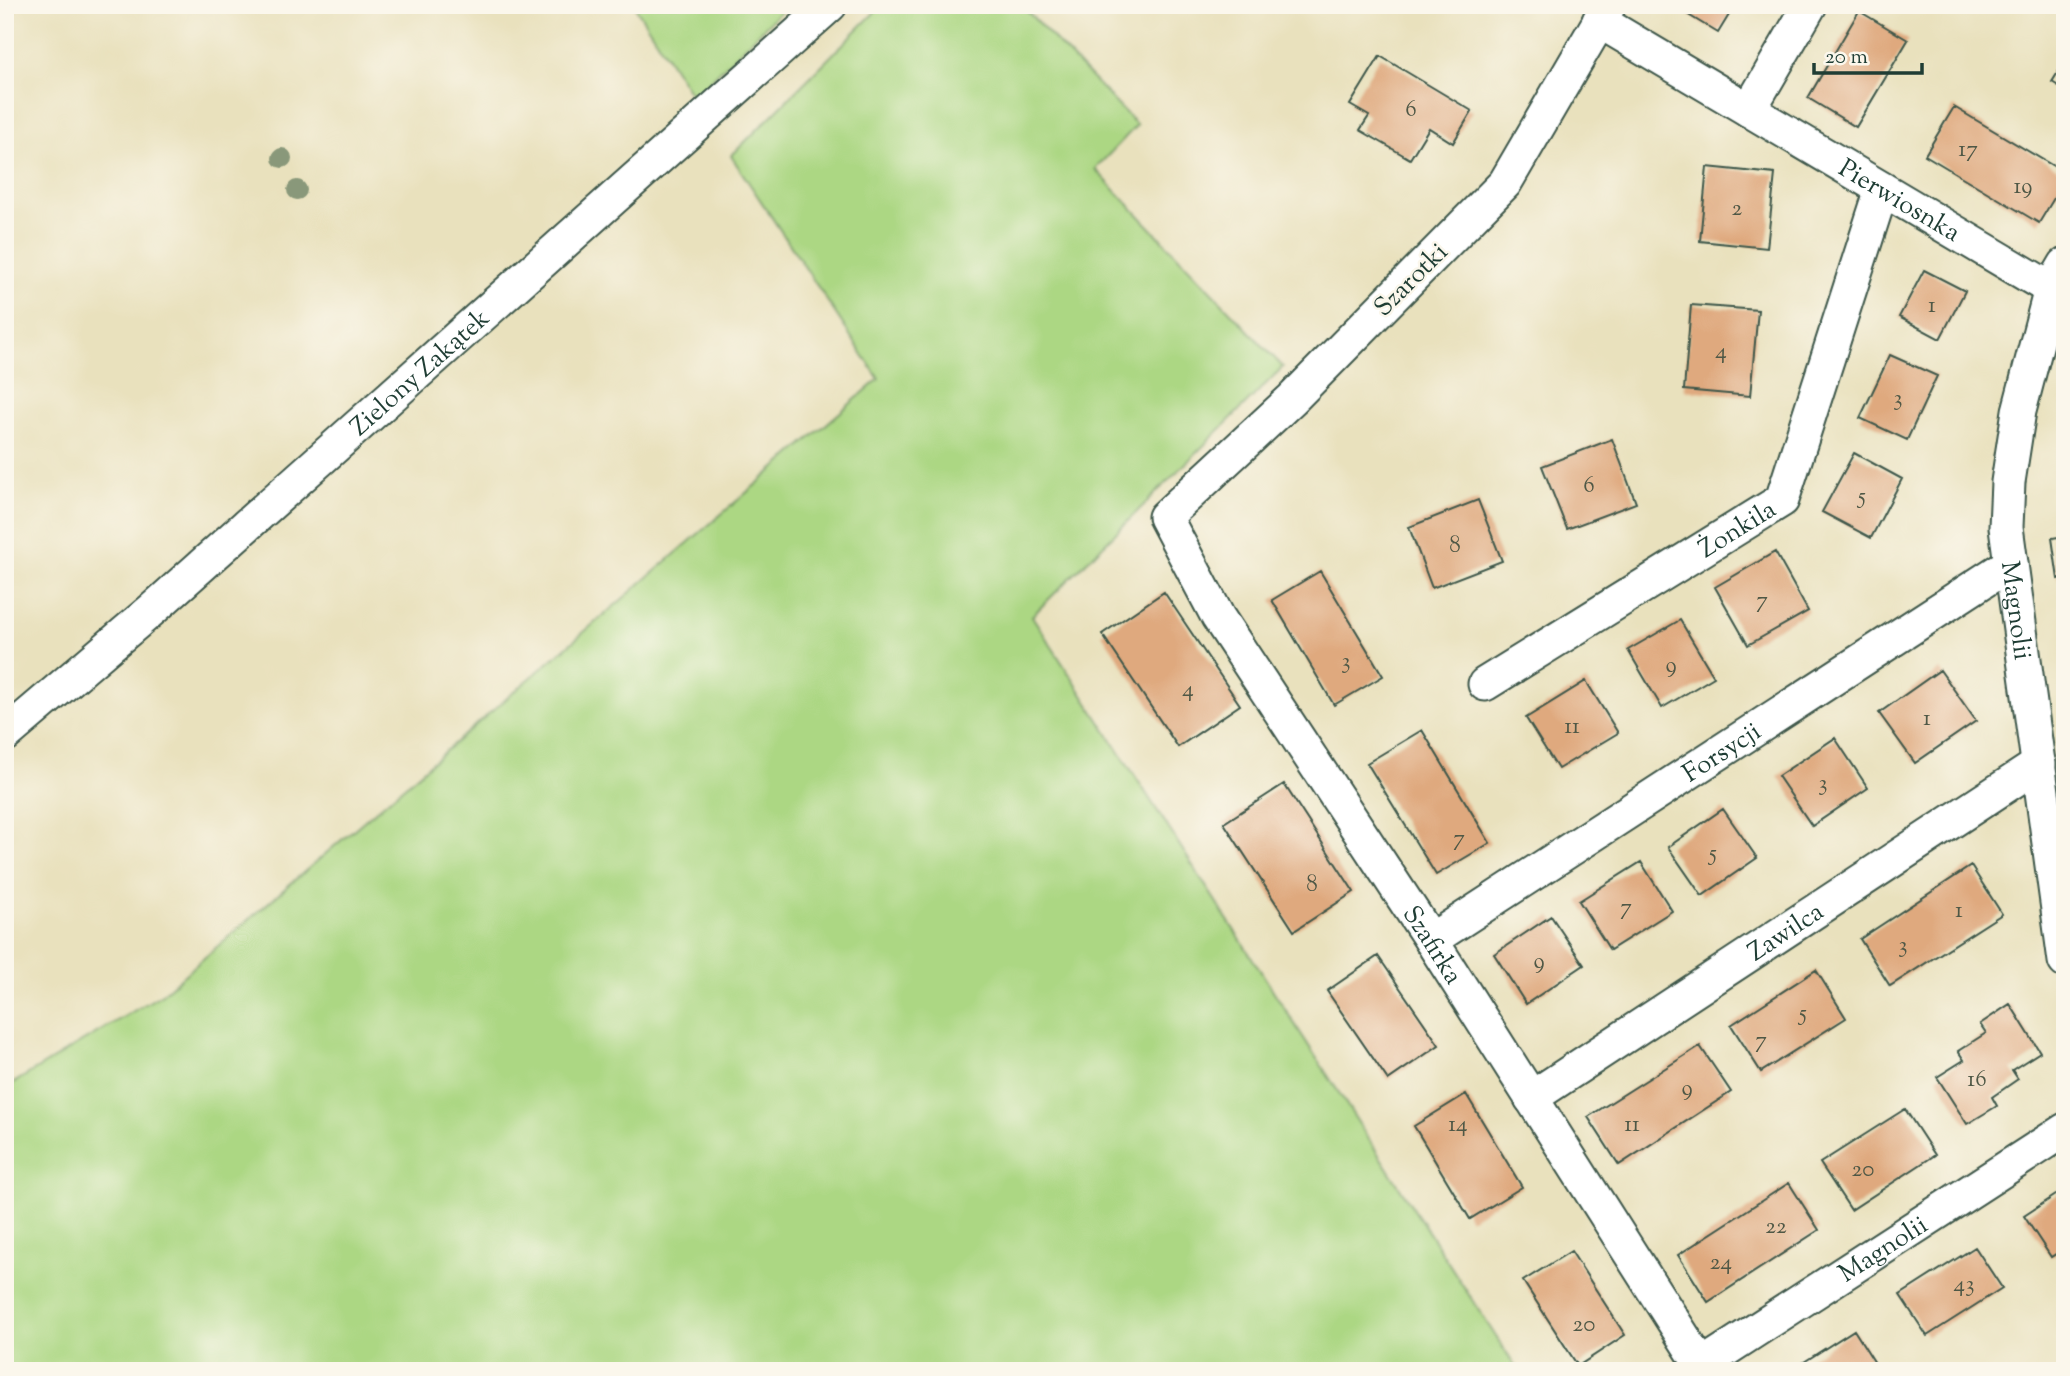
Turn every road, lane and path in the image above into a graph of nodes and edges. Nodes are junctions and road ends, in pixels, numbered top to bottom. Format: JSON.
{"nodes":[{"id":1,"x":830,"y":5,"type":"edge"},
{"id":2,"x":1810,"y":5,"type":"edge"},
{"id":3,"x":1604,"y":13,"type":"edge"},
{"id":4,"x":1749,"y":110,"type":"junction"},
{"id":5,"x":1882,"y":189,"type":"junction"},
{"id":6,"x":2058,"y":277,"type":"edge"},
{"id":7,"x":1165,"y":517,"type":"joint"},
{"id":8,"x":2011,"y":563,"type":"junction"},
{"id":9,"x":1485,"y":684,"type":"dead end"},
{"id":10,"x":5,"y":736,"type":"edge"},
{"id":11,"x":2039,"y":764,"type":"junction"},
{"id":12,"x":1431,"y":940,"type":"junction"},
{"id":13,"x":2065,"y":961,"type":"edge"},
{"id":14,"x":1531,"y":1098,"type":"junction"},
{"id":15,"x":2065,"y":1130,"type":"edge"},
{"id":16,"x":1704,"y":1368,"type":"edge"}],
"edges":[{"from":1,"to":10,"type":"street","name":"Zielony Zakątek"},
{"from":2,"to":4,"type":"street"},
{"from":3,"to":4,"type":"street","name":"Pierwiosnka"},
{"from":3,"to":7,"type":"street","name":"Szarotki"},
{"from":4,"to":5,"type":"street","name":"Pierwiosnka"},
{"from":5,"to":6,"type":"street","name":"Pierwiosnka"},
{"from":5,"to":9,"type":"street","name":"Żonkila"},
{"from":6,"to":8,"type":"street","name":"Magnolii"},
{"from":7,"to":12,"type":"street","name":"Szafirka"},
{"from":8,"to":11,"type":"street","name":"Magnolii"},
{"from":8,"to":12,"type":"street","name":"Forsycji"},
{"from":11,"to":13,"type":"street","name":"Magnolii"},
{"from":11,"to":14,"type":"street","name":"Zawilca"},
{"from":12,"to":14,"type":"street","name":"Szafirka"},
{"from":14,"to":16,"type":"street","name":"Szafirka"},
{"from":15,"to":16,"type":"street","name":"Magnolii"}]}
